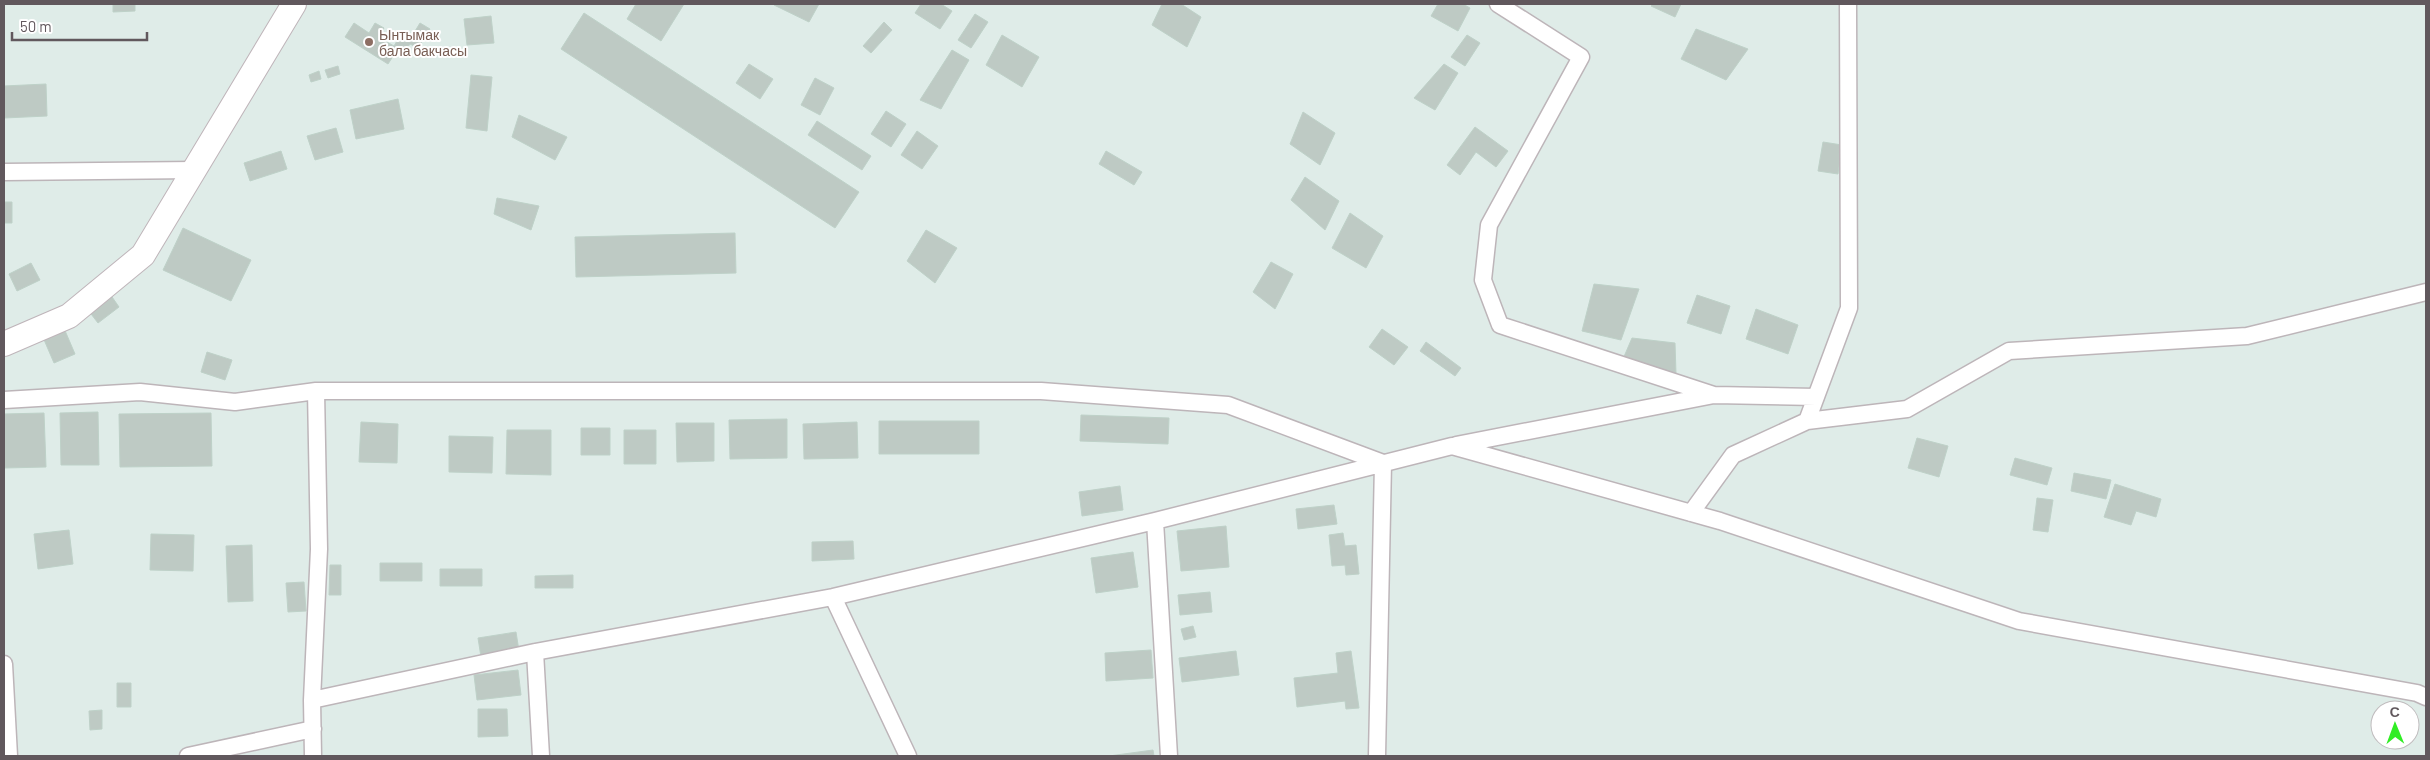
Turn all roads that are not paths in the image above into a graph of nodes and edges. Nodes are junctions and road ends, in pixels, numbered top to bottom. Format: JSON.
{"nodes":[{"id":1,"x":294,"y":4,"type":"edge"},
{"id":2,"x":1498,"y":4,"type":"edge"},
{"id":3,"x":1848,"y":4,"type":"edge"},
{"id":4,"x":195,"y":170,"type":"junction"},
{"id":5,"x":4,"y":172,"type":"edge"},
{"id":6,"x":2426,"y":292,"type":"edge"},
{"id":7,"x":4,"y":344,"type":"edge"},
{"id":8,"x":316,"y":391,"type":"junction"},
{"id":9,"x":1714,"y":395,"type":"junction"},
{"id":10,"x":1816,"y":397,"type":"junction"},
{"id":11,"x":4,"y":400,"type":"edge"},
{"id":12,"x":1808,"y":421,"type":"junction"},
{"id":13,"x":1452,"y":446,"type":"junction"},
{"id":14,"x":1383,"y":463,"type":"junction"},
{"id":15,"x":1691,"y":513,"type":"junction"},
{"id":16,"x":1155,"y":521,"type":"junction"},
{"id":17,"x":833,"y":597,"type":"junction"},
{"id":18,"x":535,"y":652,"type":"junction"},
{"id":19,"x":4,"y":664,"type":"edge"},
{"id":20,"x":2426,"y":697,"type":"edge"},
{"id":21,"x":312,"y":700,"type":"junction"},
{"id":22,"x":313,"y":729,"type":"junction"},
{"id":23,"x":9,"y":756,"type":"edge"},
{"id":24,"x":188,"y":756,"type":"edge"},
{"id":25,"x":314,"y":756,"type":"edge"},
{"id":26,"x":541,"y":756,"type":"edge"},
{"id":27,"x":908,"y":756,"type":"edge"},
{"id":28,"x":1169,"y":756,"type":"edge"},
{"id":29,"x":1377,"y":756,"type":"edge"}],
"edges":[{"from":1,"to":4,"type":"street"},
{"from":2,"to":9,"type":"street"},
{"from":3,"to":10,"type":"street"},
{"from":4,"to":5,"type":"street"},
{"from":4,"to":7,"type":"street"},
{"from":6,"to":12,"type":"street"},
{"from":8,"to":11,"type":"street"},
{"from":8,"to":14,"type":"street"},
{"from":8,"to":21,"type":"street"},
{"from":9,"to":10,"type":"street"},
{"from":9,"to":13,"type":"street"},
{"from":10,"to":12,"type":"street"},
{"from":12,"to":15,"type":"street"},
{"from":13,"to":14,"type":"street"},
{"from":13,"to":15,"type":"street"},
{"from":14,"to":16,"type":"street"},
{"from":14,"to":29,"type":"street"},
{"from":15,"to":20,"type":"street"},
{"from":16,"to":17,"type":"street"},
{"from":16,"to":28,"type":"street"},
{"from":17,"to":18,"type":"street"},
{"from":17,"to":27,"type":"street"},
{"from":18,"to":21,"type":"street"},
{"from":18,"to":26,"type":"street"},
{"from":19,"to":23,"type":"street"},
{"from":21,"to":22,"type":"street"},
{"from":22,"to":24,"type":"street"},
{"from":22,"to":25,"type":"street"}]}
